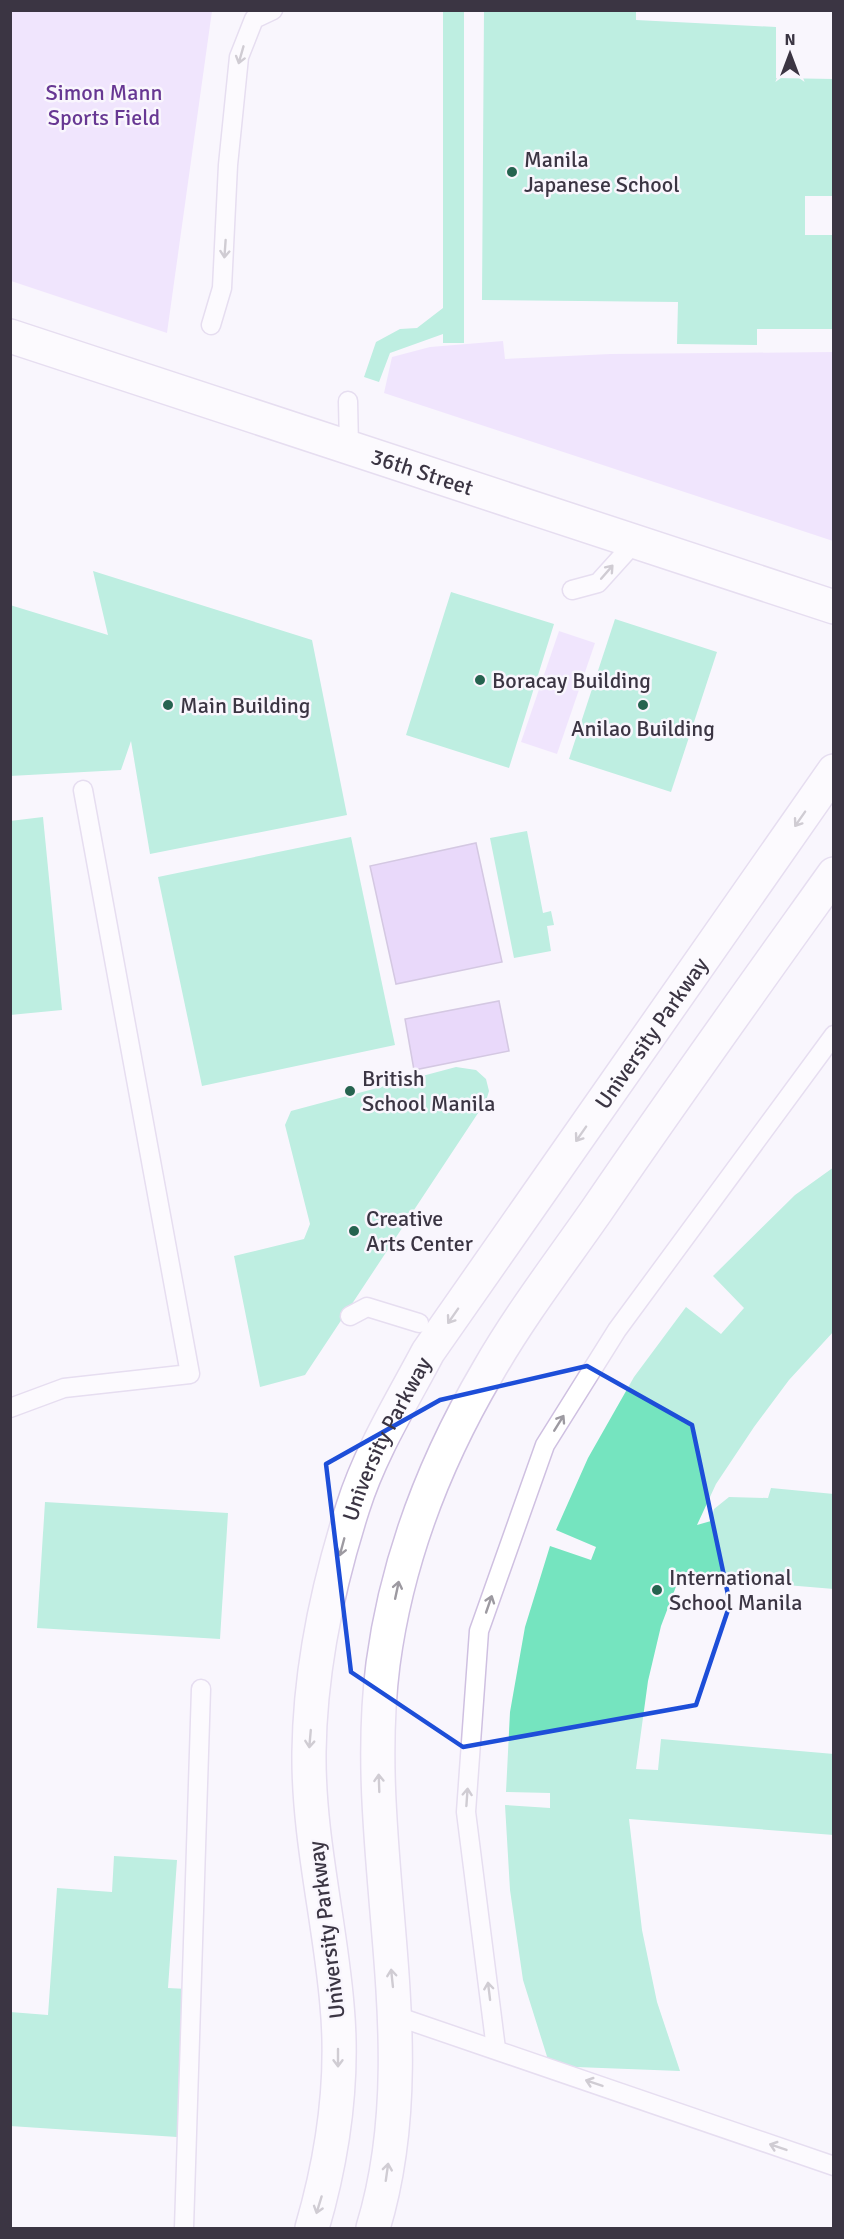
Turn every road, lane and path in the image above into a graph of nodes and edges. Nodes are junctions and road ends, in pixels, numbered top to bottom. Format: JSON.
{"nodes":[{"id":1,"x":273,"y":10,"type":"edge"},
{"id":2,"x":211,"y":325,"type":"dead end"},
{"id":3,"x":10,"y":336,"type":"edge"},
{"id":4,"x":348,"y":401,"type":"dead end"},
{"id":5,"x":349,"y":447,"type":"junction"},
{"id":6,"x":634,"y":542,"type":"junction"},
{"id":7,"x":572,"y":590,"type":"dead end"},
{"id":8,"x":834,"y":607,"type":"edge"},
{"id":9,"x":834,"y":771,"type":"edge"},
{"id":10,"x":83,"y":790,"type":"dead end"},
{"id":11,"x":834,"y":874,"type":"edge"},
{"id":12,"x":834,"y":1035,"type":"edge"},
{"id":13,"x":350,"y":1316,"type":"dead end"},
{"id":14,"x":419,"y":1323,"type":"dead end"},
{"id":15,"x":10,"y":1408,"type":"edge"},
{"id":16,"x":201,"y":1689,"type":"dead end"},
{"id":17,"x":396,"y":2016,"type":"junction"},
{"id":18,"x":496,"y":2049,"type":"junction"},
{"id":19,"x":834,"y":2166,"type":"edge"},
{"id":20,"x":184,"y":2229,"type":"edge"},
{"id":21,"x":312,"y":2229,"type":"edge"},
{"id":22,"x":373,"y":2229,"type":"edge"}],
"edges":[{"from":1,"to":2,"type":"lane","one_way":true},
{"from":3,"to":5,"type":"main road","name":"36th Street"},
{"from":4,"to":5,"type":"lane"},
{"from":5,"to":6,"type":"main road","name":"36th Street"},
{"from":7,"to":6,"type":"lane","one_way":true},
{"from":6,"to":8,"type":"main road","name":"36th Street"},
{"from":9,"to":21,"type":"main road","name":"University Parkway","one_way":true},
{"from":10,"to":15,"type":"lane"},
{"from":17,"to":11,"type":"main road","one_way":true},
{"from":18,"to":12,"type":"lane","one_way":true},
{"from":13,"to":14,"type":"lane"},
{"from":16,"to":20,"type":"lane"},
{"from":17,"to":18,"type":"lane"},
{"from":22,"to":17,"type":"main road","one_way":true},
{"from":19,"to":18,"type":"lane","one_way":true}]}
